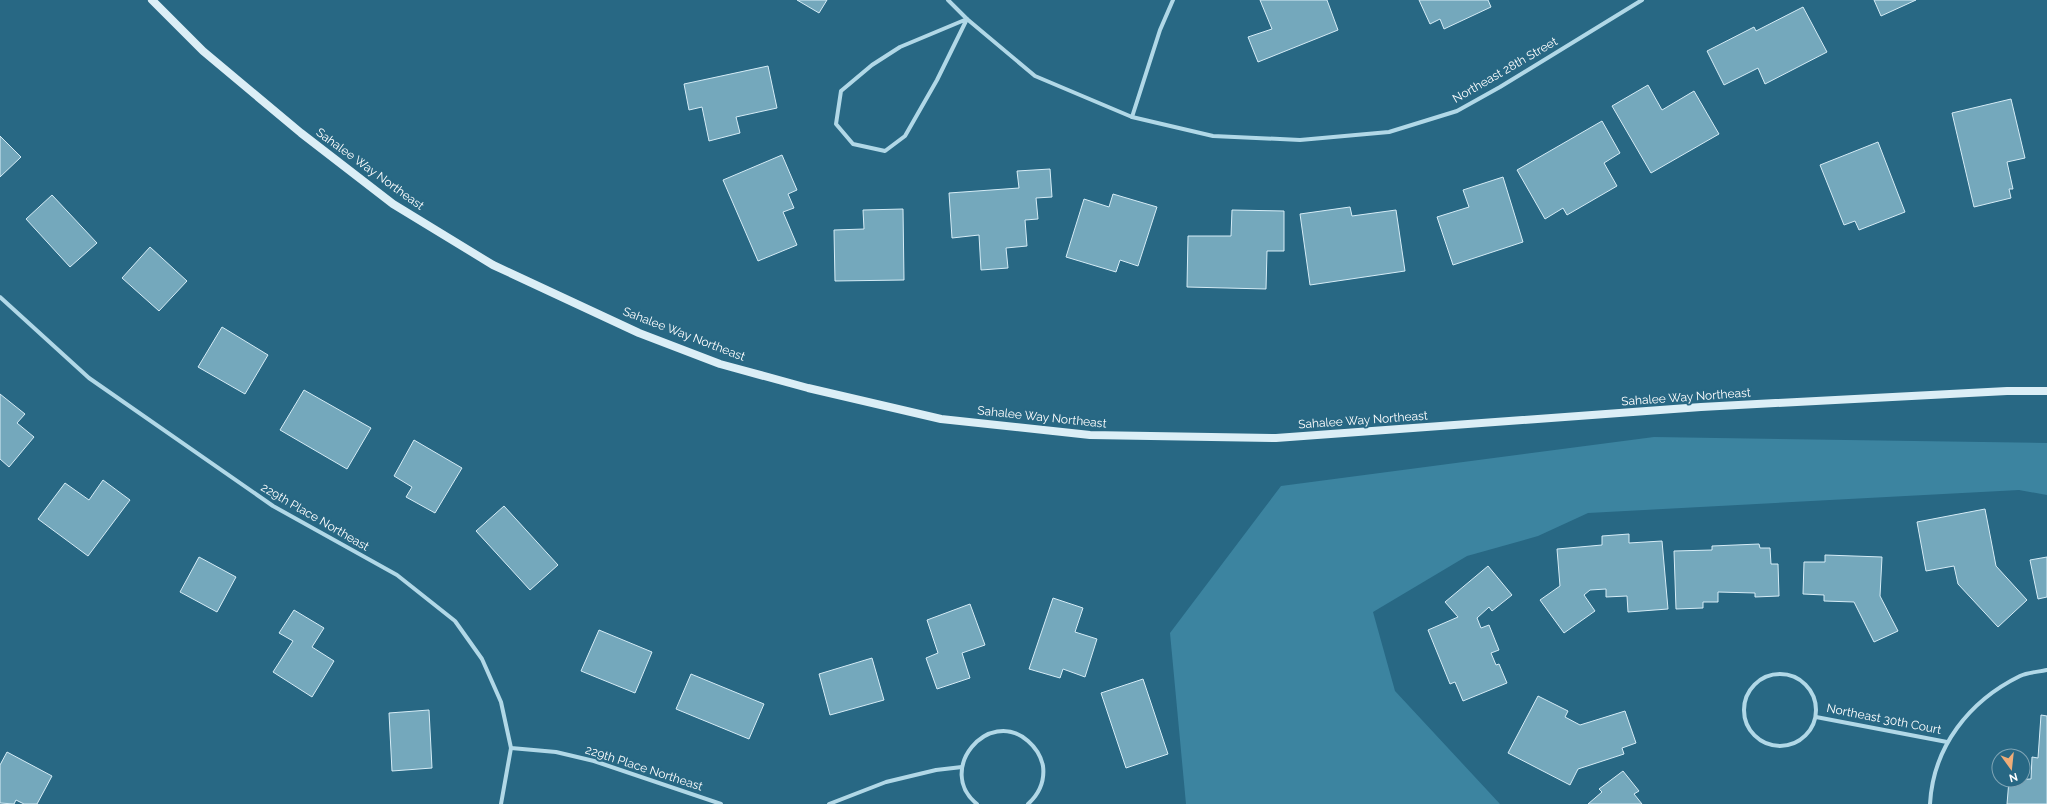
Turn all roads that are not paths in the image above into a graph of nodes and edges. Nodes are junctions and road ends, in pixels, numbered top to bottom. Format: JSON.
{"nodes":[{"id":1,"x":152,"y":0,"type":"edge"},
{"id":2,"x":948,"y":0,"type":"edge"},
{"id":3,"x":1173,"y":0,"type":"edge"},
{"id":4,"x":1642,"y":0,"type":"edge"},
{"id":5,"x":967,"y":19,"type":"junction"},
{"id":6,"x":1132,"y":117,"type":"junction"},
{"id":7,"x":0,"y":297,"type":"edge"},
{"id":8,"x":2047,"y":391,"type":"edge"},
{"id":9,"x":2047,"y":670,"type":"edge"},
{"id":10,"x":1816,"y":717,"type":"junction"},
{"id":11,"x":1947,"y":742,"type":"junction"},
{"id":12,"x":511,"y":748,"type":"junction"},
{"id":13,"x":962,"y":767,"type":"junction"},
{"id":14,"x":501,"y":804,"type":"edge"},
{"id":15,"x":722,"y":804,"type":"edge"},
{"id":16,"x":829,"y":804,"type":"edge"},
{"id":17,"x":977,"y":804,"type":"edge"},
{"id":18,"x":1028,"y":804,"type":"edge"},
{"id":19,"x":1930,"y":804,"type":"edge"}],
"edges":[{"from":1,"to":8,"type":"main road","name":"Sahalee Way Northeast"},
{"from":2,"to":5,"type":"street","name":"Northeast 28th Street"},
{"from":3,"to":6,"type":"street"},
{"from":4,"to":6,"type":"street","name":"Northeast 28th Street"},
{"from":5,"to":5,"type":"street"},
{"from":5,"to":6,"type":"street","name":"Northeast 28th Street"},
{"from":7,"to":12,"type":"street","name":"229th Place Northeast"},
{"from":9,"to":11,"type":"street"},
{"from":10,"to":10,"type":"street","name":"Northeast 30th Court"},
{"from":10,"to":11,"type":"street","name":"Northeast 30th Court"},
{"from":11,"to":19,"type":"street"},
{"from":12,"to":14,"type":"street","name":"229th Place Northeast"},
{"from":12,"to":15,"type":"street","name":"229th Place Northeast"},
{"from":13,"to":16,"type":"street"},
{"from":13,"to":17,"type":"street"},
{"from":13,"to":18,"type":"street"}]}
